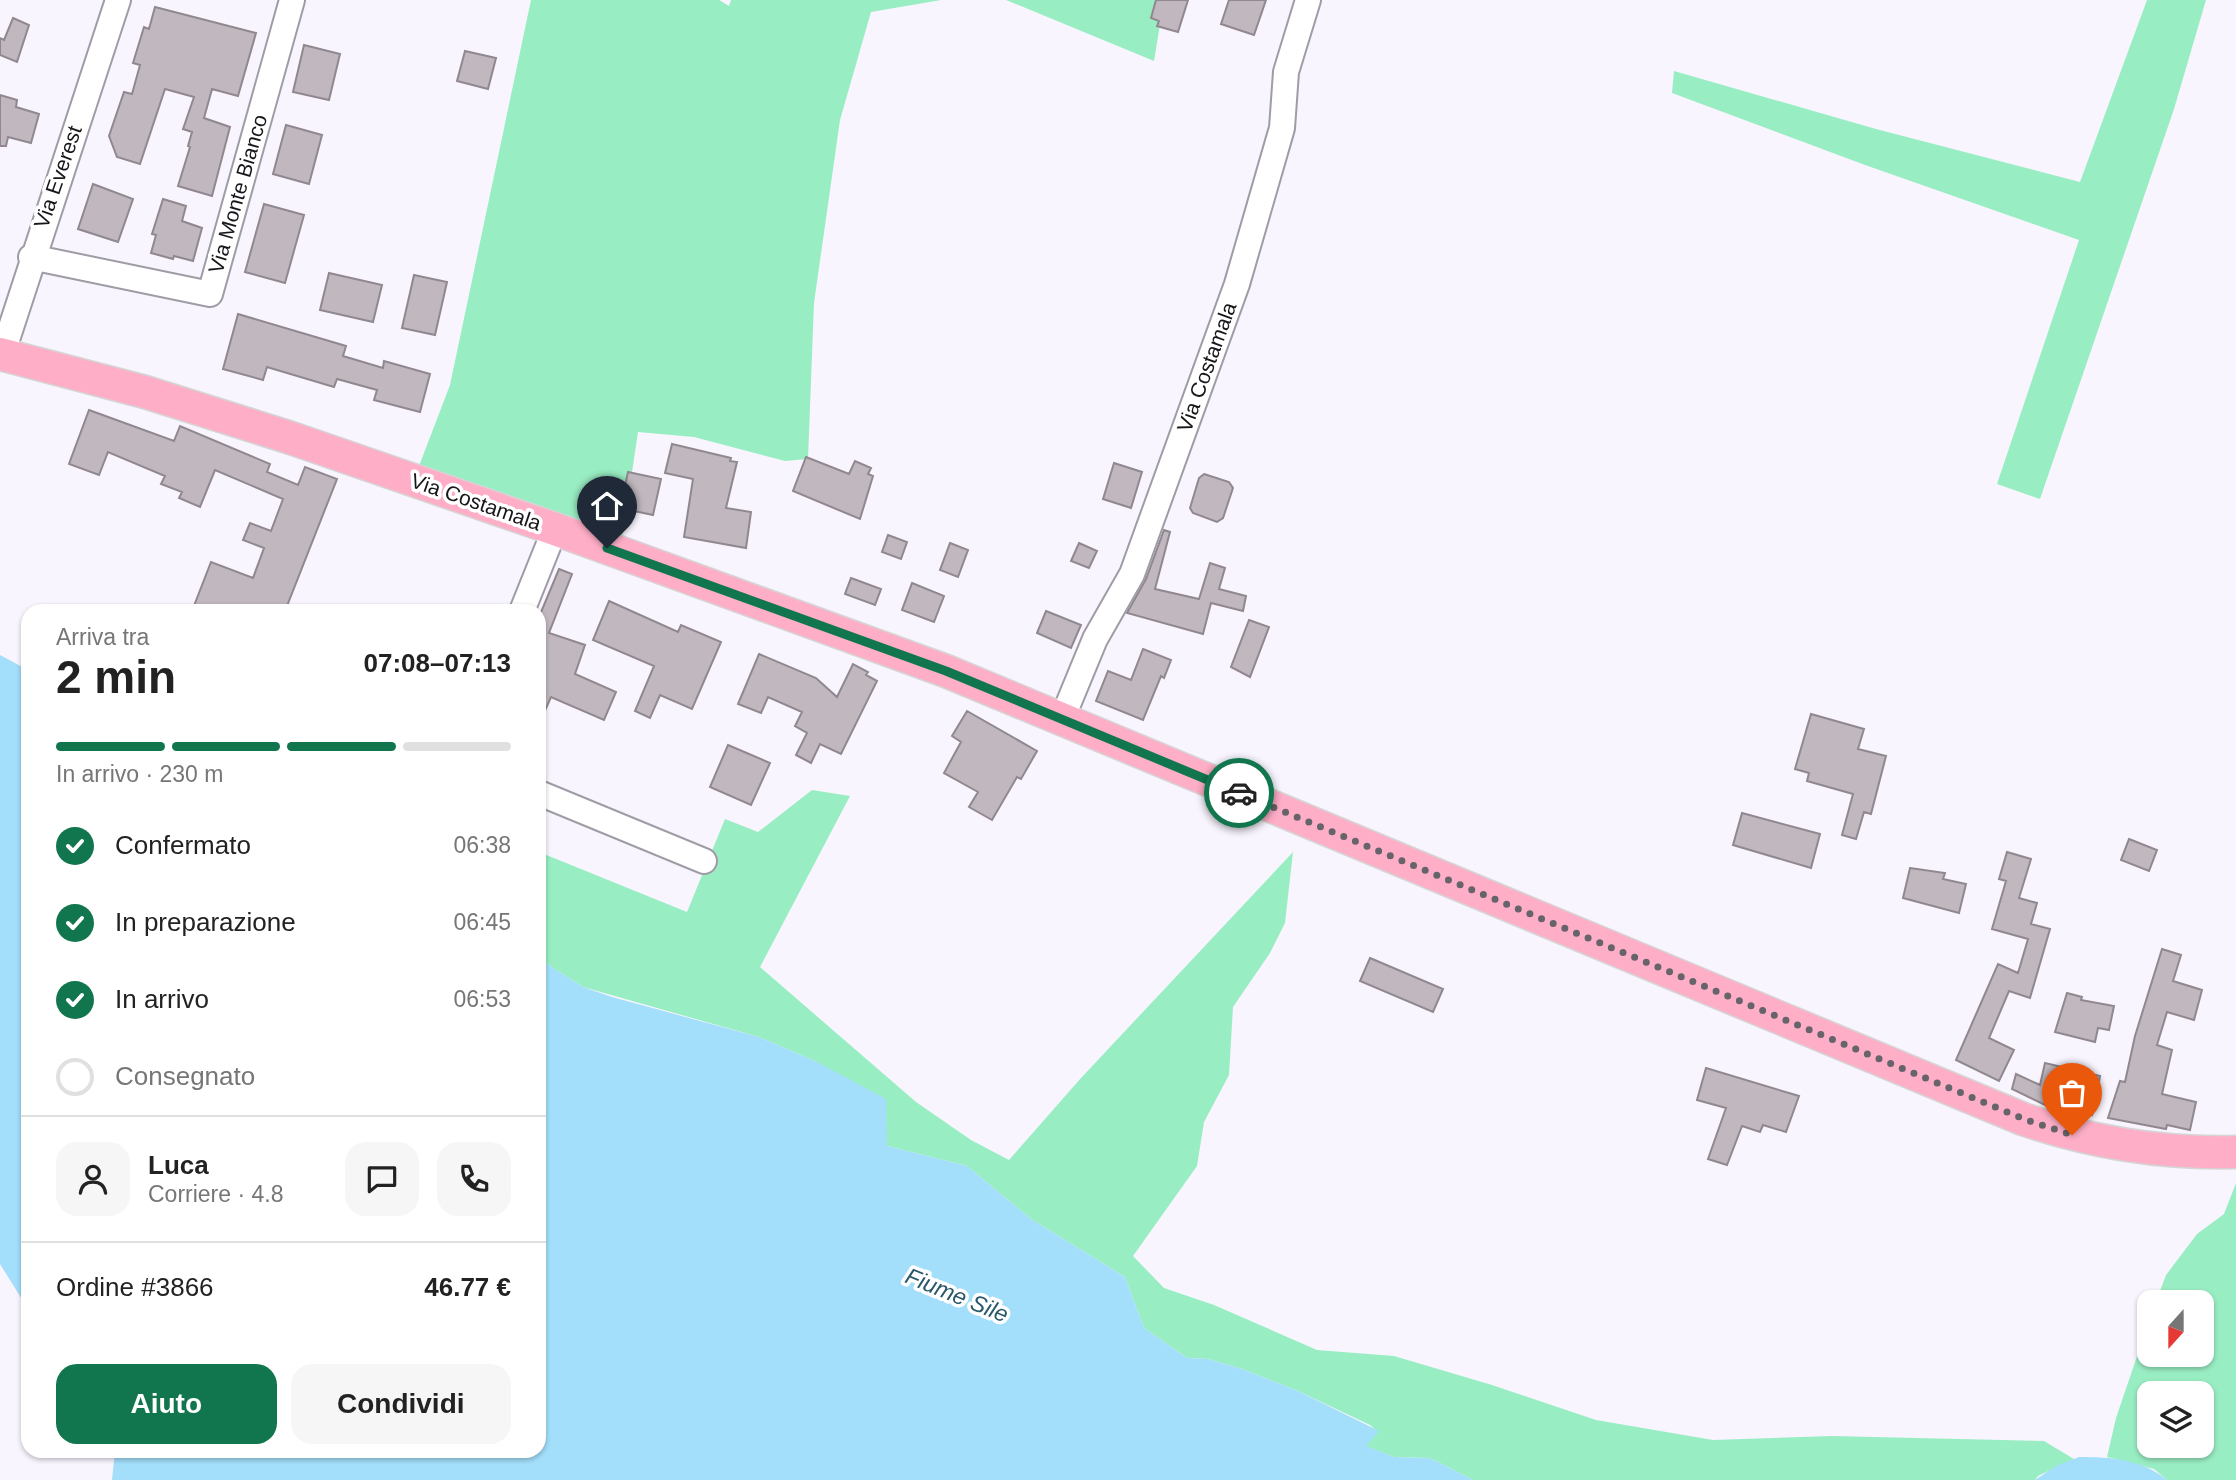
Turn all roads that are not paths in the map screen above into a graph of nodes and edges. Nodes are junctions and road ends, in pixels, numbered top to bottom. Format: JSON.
{"nodes":[{"id":1,"x":118,"y":0,"type":"edge"},
{"id":2,"x":292,"y":0,"type":"edge"},
{"id":3,"x":1308,"y":0,"type":"edge"},
{"id":4,"x":31,"y":257,"type":"junction"},
{"id":5,"x":1,"y":355,"type":"edge"},
{"id":6,"x":555,"y":529,"type":"junction"},
{"id":7,"x":525,"y":604,"type":"edge"},
{"id":8,"x":1062,"y":719,"type":"junction"},
{"id":9,"x":546,"y":796,"type":"edge"},
{"id":10,"x":704,"y":861,"type":"dead end"},
{"id":11,"x":2236,"y":1152,"type":"edge"}],
"edges":[{"from":1,"to":4,"type":"street","name":"Via Everest"},
{"from":2,"to":4,"type":"street","name":"Via Monte Bianco"},
{"from":3,"to":8,"type":"street","name":"Via Costamala"},
{"from":4,"to":5,"type":"street","name":"Via Everest"},
{"from":5,"to":6,"type":"main road","name":"Via Costamala"},
{"from":6,"to":7,"type":"street"},
{"from":6,"to":8,"type":"main road","name":"Via Costamala"},
{"from":8,"to":11,"type":"main road","name":"Via Costamala"},
{"from":9,"to":10,"type":"street"}]}
